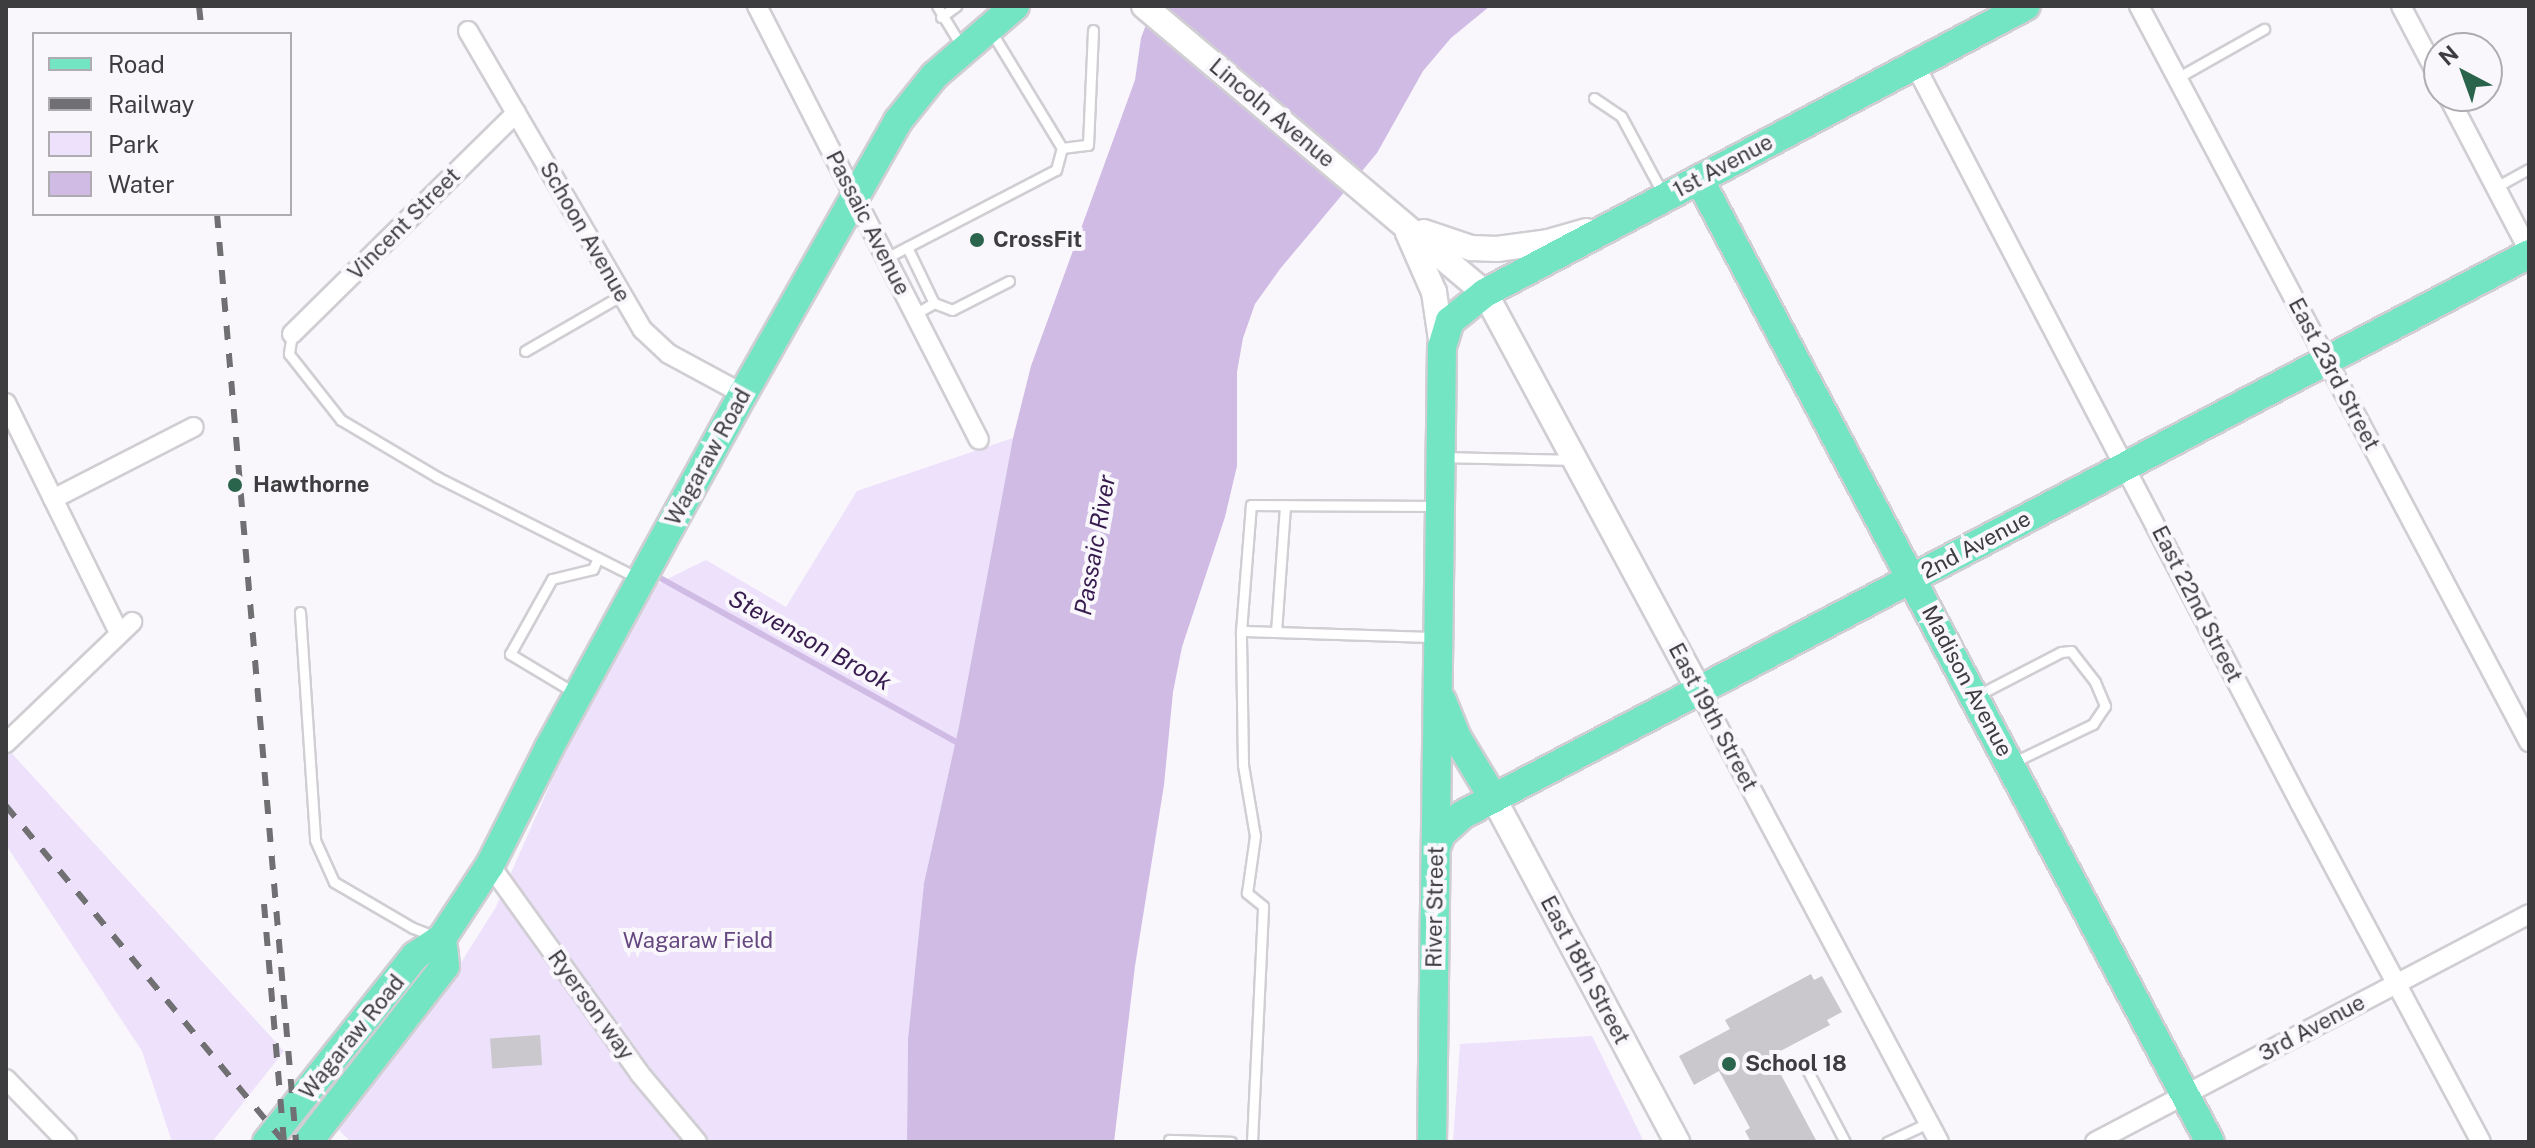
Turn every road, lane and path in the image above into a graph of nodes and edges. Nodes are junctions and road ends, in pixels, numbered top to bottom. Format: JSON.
{"nodes":[{"id":1,"x":757,"y":6,"type":"edge"},
{"id":2,"x":937,"y":6,"type":"edge"},
{"id":3,"x":956,"y":6,"type":"edge"},
{"id":4,"x":1015,"y":6,"type":"edge"},
{"id":5,"x":1144,"y":6,"type":"edge"},
{"id":6,"x":2026,"y":6,"type":"edge"},
{"id":7,"x":2139,"y":6,"type":"edge"},
{"id":8,"x":2401,"y":6,"type":"edge"},
{"id":9,"x":941,"y":17,"type":"junction"},
{"id":10,"x":989,"y":28,"type":"junction"},
{"id":11,"x":2264,"y":29,"type":"dead end"},
{"id":12,"x":1093,"y":30,"type":"dead end"},
{"id":13,"x":468,"y":31,"type":"dead end"},
{"id":14,"x":2423,"y":48,"type":"edge"},
{"id":15,"x":963,"y":49,"type":"junction"},
{"id":16,"x":1915,"y":65,"type":"junction"},
{"id":17,"x":2177,"y":78,"type":"junction"},
{"id":18,"x":1594,"y":98,"type":"dead end"},
{"id":19,"x":2456,"y":112,"type":"edge"},
{"id":20,"x":516,"y":113,"type":"junction"},
{"id":21,"x":1062,"y":148,"type":"junction"},
{"id":22,"x":2529,"y":169,"type":"edge"},
{"id":23,"x":1699,"y":179,"type":"junction"},
{"id":24,"x":2496,"y":187,"type":"junction"},
{"id":25,"x":855,"y":196,"type":"junction"},
{"id":26,"x":1664,"y":197,"type":"junction"},
{"id":27,"x":1632,"y":214,"type":"junction"},
{"id":28,"x":1400,"y":221,"type":"junction"},
{"id":29,"x":907,"y":247,"type":"junction"},
{"id":30,"x":2529,"y":252,"type":"edge"},
{"id":31,"x":886,"y":258,"type":"junction"},
{"id":32,"x":1009,"y":281,"type":"dead end"},
{"id":33,"x":1485,"y":293,"type":"junction"},
{"id":34,"x":622,"y":295,"type":"junction"},
{"id":35,"x":934,"y":303,"type":"junction"},
{"id":36,"x":915,"y":314,"type":"junction"},
{"id":37,"x":292,"y":334,"type":"joint"},
{"id":38,"x":1442,"y":347,"type":"junction"},
{"id":39,"x":525,"y":351,"type":"dead end"},
{"id":40,"x":2327,"y":360,"type":"junction"},
{"id":41,"x":743,"y":394,"type":"junction"},
{"id":42,"x":6,"y":403,"type":"edge"},
{"id":43,"x":194,"y":427,"type":"dead end"},
{"id":44,"x":979,"y":439,"type":"dead end"},
{"id":45,"x":1440,"y":457,"type":"junction"},
{"id":46,"x":1577,"y":460,"type":"junction"},
{"id":47,"x":2125,"y":466,"type":"junction"},
{"id":48,"x":53,"y":499,"type":"junction"},
{"id":49,"x":1285,"y":505,"type":"junction"},
{"id":50,"x":1439,"y":506,"type":"junction"},
{"id":51,"x":598,"y":558,"type":"junction"},
{"id":52,"x":1912,"y":578,"type":"junction"},
{"id":53,"x":641,"y":579,"type":"junction"},
{"id":54,"x":300,"y":612,"type":"dead end"},
{"id":55,"x":1241,"y":631,"type":"junction"},
{"id":56,"x":1276,"y":632,"type":"junction"},
{"id":57,"x":1437,"y":637,"type":"junction"},
{"id":58,"x":1437,"y":672,"type":"junction"},
{"id":59,"x":1699,"y":691,"type":"junction"},
{"id":60,"x":578,"y":695,"type":"junction"},
{"id":61,"x":1975,"y":697,"type":"junction"},
{"id":62,"x":2529,"y":742,"type":"edge"},
{"id":63,"x":6,"y":743,"type":"edge"},
{"id":64,"x":2010,"y":764,"type":"junction"},
{"id":65,"x":1494,"y":799,"type":"junction"},
{"id":66,"x":1436,"y":848,"type":"junction"},
{"id":67,"x":490,"y":865,"type":"junction"},
{"id":68,"x":2529,"y":914,"type":"edge"},
{"id":69,"x":442,"y":938,"type":"junction"},
{"id":70,"x":2397,"y":984,"type":"junction"},
{"id":71,"x":1803,"y":1062,"type":"dead end"},
{"id":72,"x":6,"y":1079,"type":"edge"},
{"id":73,"x":2185,"y":1095,"type":"junction"},
{"id":74,"x":1928,"y":1123,"type":"junction"},
{"id":75,"x":1169,"y":1140,"type":"edge"},
{"id":76,"x":67,"y":1142,"type":"edge"},
{"id":77,"x":267,"y":1142,"type":"edge"},
{"id":78,"x":308,"y":1142,"type":"edge"},
{"id":79,"x":697,"y":1142,"type":"edge"},
{"id":80,"x":1231,"y":1142,"type":"edge"},
{"id":81,"x":1252,"y":1142,"type":"edge"},
{"id":82,"x":1432,"y":1142,"type":"edge"},
{"id":83,"x":1677,"y":1142,"type":"edge"},
{"id":84,"x":1845,"y":1142,"type":"edge"},
{"id":85,"x":1887,"y":1142,"type":"edge"},
{"id":86,"x":1939,"y":1142,"type":"edge"},
{"id":87,"x":2095,"y":1142,"type":"edge"},
{"id":88,"x":2210,"y":1142,"type":"edge"},
{"id":89,"x":2481,"y":1142,"type":"edge"}],
"edges":[{"from":1,"to":25,"type":"street","name":"Passaic Avenue"},
{"from":2,"to":9,"type":"lane"},
{"from":3,"to":9,"type":"lane"},
{"from":4,"to":10,"type":"main road","name":"Wagaraw Road"},
{"from":5,"to":28,"type":"main road","name":"Lincoln Avenue"},
{"from":6,"to":16,"type":"main road","name":"1st Avenue"},
{"from":7,"to":17,"type":"street","name":"East 23rd Street"},
{"from":8,"to":14,"type":"street"},
{"from":9,"to":15,"type":"lane"},
{"from":10,"to":15,"type":"main road","name":"Wagaraw Road"},
{"from":10,"to":21,"type":"lane"},
{"from":11,"to":17,"type":"lane"},
{"from":12,"to":21,"type":"lane"},
{"from":13,"to":20,"type":"street","name":"Schoon Avenue"},
{"from":15,"to":25,"type":"main road","name":"Wagaraw Road"},
{"from":16,"to":23,"type":"main road","name":"1st Avenue"},
{"from":16,"to":47,"type":"street","name":"East 22nd Street"},
{"from":17,"to":40,"type":"street","name":"East 23rd Street"},
{"from":18,"to":26,"type":"lane"},
{"from":19,"to":24,"type":"street"},
{"from":20,"to":34,"type":"street","name":"Schoon Avenue"},
{"from":20,"to":37,"type":"street","name":"Vincent Street"},
{"from":21,"to":29,"type":"lane"},
{"from":22,"to":24,"type":"lane"},
{"from":23,"to":26,"type":"main road","name":"1st Avenue"},
{"from":23,"to":52,"type":"main road","name":"Madison Avenue"},
{"from":24,"to":30,"type":"street"},
{"from":25,"to":31,"type":"street","name":"Passaic Avenue"},
{"from":25,"to":41,"type":"main road","name":"Wagaraw Road"},
{"from":26,"to":27,"type":"main road","name":"1st Avenue"},
{"from":27,"to":28,"type":"main road"},
{"from":27,"to":33,"type":"main road","name":"1st Avenue"},
{"from":28,"to":33,"type":"main road","name":"Lincoln Avenue"},
{"from":28,"to":38,"type":"main road","name":"River Street"},
{"from":29,"to":31,"type":"lane"},
{"from":29,"to":35,"type":"lane"},
{"from":30,"to":40,"type":"main road","name":"2nd Avenue"},
{"from":31,"to":36,"type":"street","name":"Passaic Avenue"},
{"from":32,"to":35,"type":"lane"},
{"from":33,"to":38,"type":"main road","name":"1st Avenue"},
{"from":33,"to":46,"type":"main road","name":"East 19th Street"},
{"from":34,"to":39,"type":"lane"},
{"from":34,"to":41,"type":"street","name":"Schoon Avenue"},
{"from":35,"to":36,"type":"lane"},
{"from":36,"to":44,"type":"street","name":"Passaic Avenue"},
{"from":37,"to":51,"type":"lane"},
{"from":38,"to":45,"type":"main road","name":"River Street"},
{"from":40,"to":47,"type":"main road","name":"2nd Avenue"},
{"from":40,"to":62,"type":"street","name":"East 23rd Street"},
{"from":41,"to":53,"type":"main road","name":"Wagaraw Road"},
{"from":42,"to":48,"type":"street"},
{"from":43,"to":48,"type":"street"},
{"from":45,"to":46,"type":"lane"},
{"from":45,"to":50,"type":"main road","name":"River Street"},
{"from":46,"to":59,"type":"main road","name":"East 19th Street"},
{"from":47,"to":52,"type":"main road","name":"2nd Avenue"},
{"from":47,"to":70,"type":"street","name":"East 22nd Street"},
{"from":48,"to":63,"type":"street"},
{"from":49,"to":50,"type":"lane"},
{"from":49,"to":55,"type":"lane"},
{"from":49,"to":56,"type":"lane"},
{"from":50,"to":57,"type":"main road","name":"River Street"},
{"from":51,"to":53,"type":"lane"},
{"from":51,"to":60,"type":"lane"},
{"from":52,"to":59,"type":"main road","name":"2nd Avenue"},
{"from":52,"to":61,"type":"main road","name":"Madison Avenue"},
{"from":53,"to":60,"type":"main road","name":"Wagaraw Road"},
{"from":54,"to":69,"type":"lane"},
{"from":55,"to":56,"type":"lane"},
{"from":55,"to":81,"type":"lane"},
{"from":56,"to":57,"type":"lane"},
{"from":57,"to":58,"type":"main road","name":"River Street"},
{"from":58,"to":65,"type":"main road","name":"River Street"},
{"from":58,"to":66,"type":"main road","name":"River Street"},
{"from":59,"to":65,"type":"main road","name":"2nd Avenue"},
{"from":59,"to":74,"type":"street","name":"East 19th Street"},
{"from":60,"to":67,"type":"main road","name":"Wagaraw Road"},
{"from":61,"to":64,"type":"main road","name":"Madison Avenue"},
{"from":61,"to":64,"type":"lane"},
{"from":64,"to":73,"type":"main road","name":"Madison Avenue"},
{"from":65,"to":66,"type":"main road","name":"2nd Avenue"},
{"from":65,"to":83,"type":"main road","name":"East 18th Street"},
{"from":66,"to":82,"type":"main road","name":"River Street"},
{"from":67,"to":69,"type":"main road","name":"Wagaraw Road"},
{"from":67,"to":79,"type":"street","name":"Ryerson way"},
{"from":68,"to":70,"type":"street","name":"3rd Avenue"},
{"from":69,"to":77,"type":"main road","name":"Wagaraw Road"},
{"from":69,"to":78,"type":"main road","name":"Wagaraw Road"},
{"from":70,"to":73,"type":"street","name":"3rd Avenue"},
{"from":70,"to":89,"type":"street","name":"East 22nd Street"},
{"from":71,"to":84,"type":"lane"},
{"from":72,"to":76,"type":"street"},
{"from":73,"to":87,"type":"street","name":"3rd Avenue"},
{"from":73,"to":88,"type":"main road","name":"Madison Avenue"},
{"from":74,"to":85,"type":"lane"},
{"from":74,"to":86,"type":"street","name":"East 19th Street"},
{"from":75,"to":80,"type":"lane"}]}
